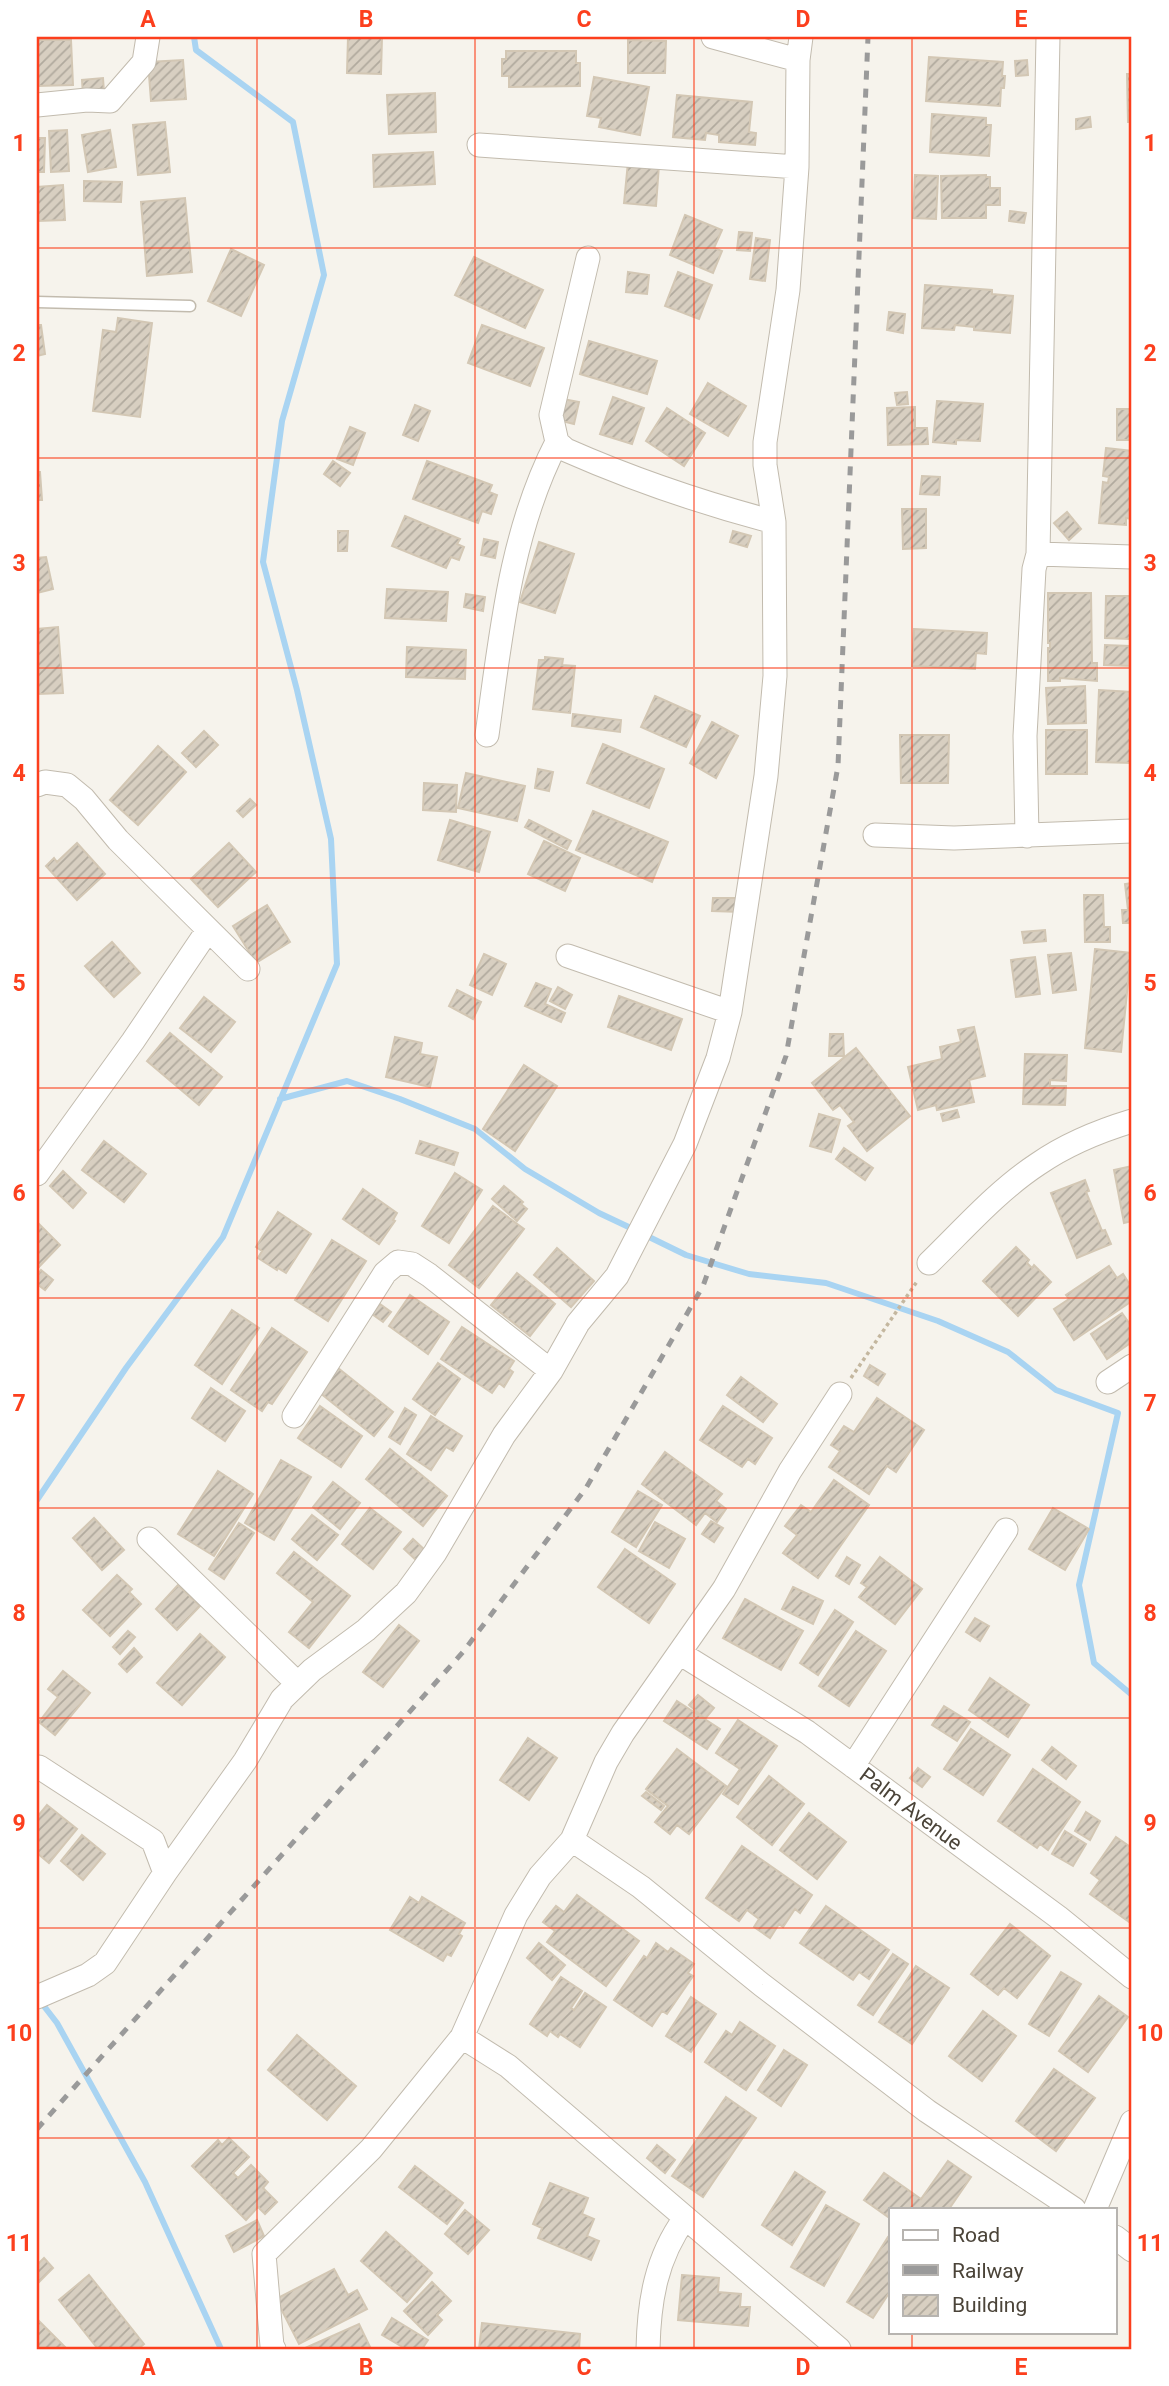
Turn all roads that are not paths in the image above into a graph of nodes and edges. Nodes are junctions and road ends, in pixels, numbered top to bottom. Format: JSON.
{"nodes":[{"id":1,"x":148,"y":37,"type":"edge"},
{"id":2,"x":713,"y":37,"type":"edge"},
{"id":3,"x":801,"y":37,"type":"edge"},
{"id":4,"x":1048,"y":37,"type":"edge"},
{"id":5,"x":798,"y":60,"type":"junction"},
{"id":6,"x":37,"y":105,"type":"edge"},
{"id":7,"x":479,"y":145,"type":"dead end"},
{"id":8,"x":797,"y":167,"type":"junction"},
{"id":9,"x":588,"y":258,"type":"dead end"},
{"id":10,"x":37,"y":302,"type":"edge"},
{"id":11,"x":190,"y":306,"type":"dead end"},
{"id":12,"x":557,"y":442,"type":"junction"},
{"id":13,"x":774,"y":522,"type":"junction"},
{"id":14,"x":1038,"y":554,"type":"junction"},
{"id":15,"x":1132,"y":557,"type":"edge"},
{"id":16,"x":486,"y":735,"type":"dead end"},
{"id":17,"x":37,"y":785,"type":"edge"},
{"id":18,"x":1132,"y":831,"type":"edge"},
{"id":19,"x":875,"y":835,"type":"dead end"},
{"id":20,"x":1027,"y":836,"type":"junction"},
{"id":21,"x":208,"y":930,"type":"junction"},
{"id":22,"x":568,"y":956,"type":"dead end"},
{"id":23,"x":248,"y":969,"type":"dead end"},
{"id":24,"x":730,"y":1012,"type":"junction"},
{"id":25,"x":1132,"y":1121,"type":"edge"},
{"id":26,"x":37,"y":1174,"type":"edge"},
{"id":27,"x":929,"y":1264,"type":"road end"},
{"id":28,"x":1132,"y":1366,"type":"edge"},
{"id":29,"x":551,"y":1371,"type":"junction"},
{"id":30,"x":1108,"y":1382,"type":"dead end"},
{"id":31,"x":840,"y":1394,"type":"road end"},
{"id":32,"x":293,"y":1416,"type":"dead end"},
{"id":33,"x":1006,"y":1530,"type":"dead end"},
{"id":34,"x":149,"y":1539,"type":"dead end"},
{"id":35,"x":681,"y":1654,"type":"junction"},
{"id":36,"x":298,"y":1683,"type":"junction"},
{"id":37,"x":853,"y":1766,"type":"junction"},
{"id":38,"x":39,"y":1767,"type":"dead end"},
{"id":39,"x":572,"y":1840,"type":"junction"},
{"id":40,"x":165,"y":1873,"type":"junction"},
{"id":41,"x":1132,"y":1977,"type":"edge"},
{"id":42,"x":37,"y":1997,"type":"edge"},
{"id":43,"x":462,"y":2037,"type":"junction"},
{"id":44,"x":1132,"y":2122,"type":"edge"},
{"id":45,"x":1072,"y":2208,"type":"edge"},
{"id":46,"x":1095,"y":2208,"type":"edge"},
{"id":47,"x":685,"y":2218,"type":"junction"},
{"id":48,"x":1116,"y":2238,"type":"edge"},
{"id":49,"x":1132,"y":2250,"type":"edge"},
{"id":50,"x":274,"y":2349,"type":"edge"},
{"id":51,"x":648,"y":2349,"type":"edge"},
{"id":52,"x":839,"y":2349,"type":"edge"}],
"edges":[{"from":1,"to":6,"type":"street"},
{"from":2,"to":5,"type":"street"},
{"from":3,"to":5,"type":"street"},
{"from":4,"to":14,"type":"street"},
{"from":5,"to":8,"type":"street"},
{"from":7,"to":8,"type":"street"},
{"from":8,"to":13,"type":"street"},
{"from":9,"to":12,"type":"street"},
{"from":10,"to":11,"type":"lane"},
{"from":12,"to":13,"type":"street"},
{"from":12,"to":16,"type":"street"},
{"from":13,"to":24,"type":"street"},
{"from":14,"to":15,"type":"street"},
{"from":14,"to":20,"type":"street"},
{"from":17,"to":21,"type":"street"},
{"from":18,"to":20,"type":"street"},
{"from":19,"to":20,"type":"street"},
{"from":21,"to":23,"type":"street"},
{"from":21,"to":26,"type":"street"},
{"from":22,"to":24,"type":"street"},
{"from":24,"to":29,"type":"street"},
{"from":25,"to":27,"type":"street"},
{"from":28,"to":30,"type":"street"},
{"from":29,"to":32,"type":"street"},
{"from":29,"to":36,"type":"street"},
{"from":31,"to":35,"type":"street"},
{"from":33,"to":37,"type":"street"},
{"from":34,"to":36,"type":"street"},
{"from":35,"to":37,"type":"street","name":"Palm Avenue"},
{"from":35,"to":39,"type":"street"},
{"from":36,"to":40,"type":"street"},
{"from":37,"to":41,"type":"street","name":"Palm Avenue"},
{"from":38,"to":40,"type":"street"},
{"from":39,"to":43,"type":"street"},
{"from":39,"to":45,"type":"street"},
{"from":40,"to":42,"type":"street"},
{"from":43,"to":47,"type":"street"},
{"from":43,"to":50,"type":"street"},
{"from":44,"to":46,"type":"street"},
{"from":47,"to":51,"type":"street"},
{"from":47,"to":52,"type":"street"},
{"from":48,"to":49,"type":"street"}]}
